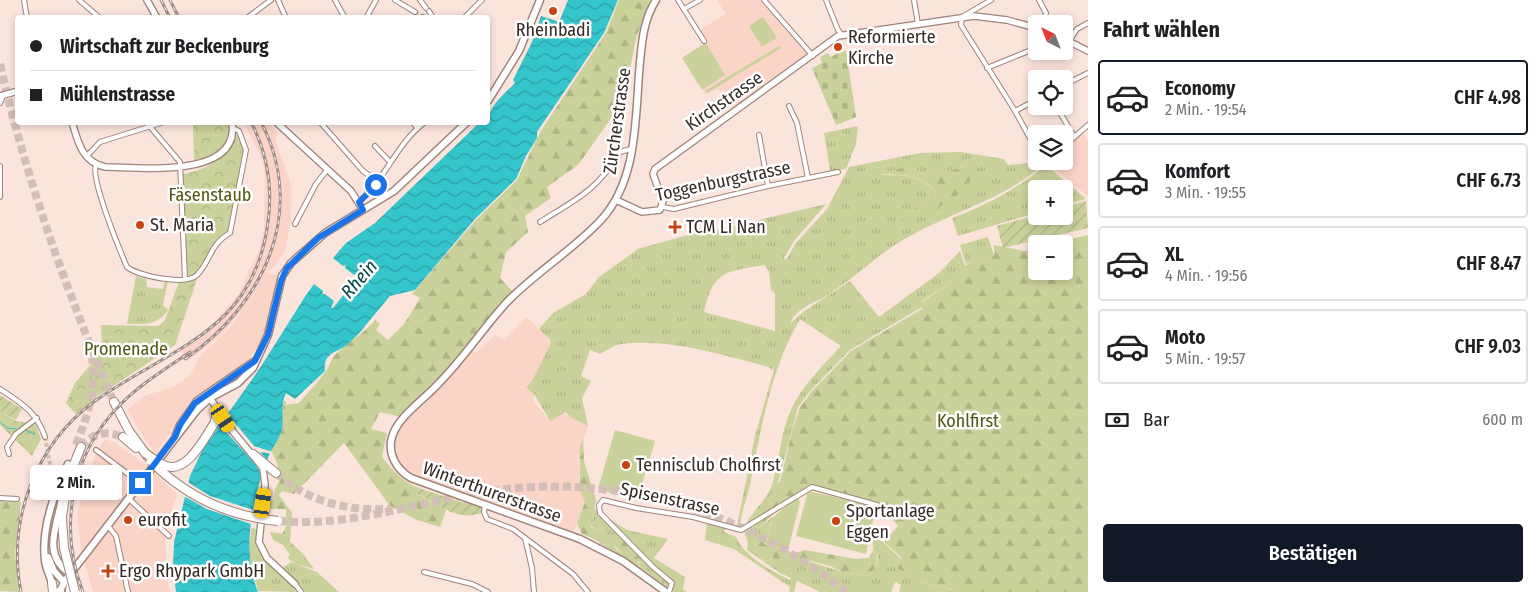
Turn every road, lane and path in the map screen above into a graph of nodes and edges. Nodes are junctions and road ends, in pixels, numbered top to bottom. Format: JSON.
{"nodes":[{"id":1,"x":24,"y":0,"type":"edge"},
{"id":2,"x":79,"y":0,"type":"edge"},
{"id":3,"x":147,"y":0,"type":"edge"},
{"id":4,"x":271,"y":0,"type":"edge"},
{"id":5,"x":335,"y":0,"type":"edge"},
{"id":6,"x":376,"y":0,"type":"edge"},
{"id":7,"x":396,"y":0,"type":"edge"},
{"id":8,"x":420,"y":0,"type":"edge"},
{"id":9,"x":482,"y":0,"type":"edge"},
{"id":10,"x":540,"y":0,"type":"edge"},
{"id":11,"x":656,"y":0,"type":"edge"},
{"id":12,"x":678,"y":0,"type":"edge"},
{"id":13,"x":700,"y":0,"type":"edge"},
{"id":14,"x":764,"y":0,"type":"edge"},
{"id":15,"x":826,"y":0,"type":"edge"},
{"id":16,"x":914,"y":0,"type":"edge"},
{"id":17,"x":991,"y":0,"type":"edge"},
{"id":18,"x":1039,"y":0,"type":"edge"},
{"id":19,"x":278,"y":1,"type":"edge"},
{"id":20,"x":684,"y":9,"type":"junction"},
{"id":21,"x":415,"y":12,"type":"tunnel mouth"},
{"id":22,"x":26,"y":15,"type":"edge"},
{"id":23,"x":96,"y":15,"type":"edge"},
{"id":24,"x":155,"y":15,"type":"edge"},
{"id":25,"x":250,"y":15,"type":"edge"},
{"id":26,"x":285,"y":15,"type":"edge"},
{"id":27,"x":343,"y":15,"type":"edge"},
{"id":28,"x":368,"y":15,"type":"edge"},
{"id":29,"x":431,"y":15,"type":"edge"},
{"id":30,"x":467,"y":15,"type":"edge"},
{"id":31,"x":1045,"y":15,"type":"edge"},
{"id":32,"x":962,"y":18,"type":"junction"},
{"id":33,"x":1088,"y":23,"type":"edge"},
{"id":34,"x":918,"y":24,"type":"junction"},
{"id":35,"x":1028,"y":26,"type":"edge"},
{"id":36,"x":1073,"y":33,"type":"edge"},
{"id":37,"x":843,"y":36,"type":"junction"},
{"id":38,"x":704,"y":41,"type":"dead end"},
{"id":39,"x":1073,"y":44,"type":"edge"},
{"id":40,"x":1028,"y":51,"type":"edge"},
{"id":41,"x":1088,"y":51,"type":"edge"},
{"id":42,"x":813,"y":56,"type":"junction"},
{"id":43,"x":987,"y":68,"type":"junction"},
{"id":44,"x":1088,"y":74,"type":"edge"},
{"id":45,"x":1073,"y":81,"type":"edge"},
{"id":46,"x":15,"y":92,"type":"edge"},
{"id":47,"x":490,"y":94,"type":"edge"},
{"id":48,"x":1,"y":96,"type":"edge"},
{"id":49,"x":0,"y":103,"type":"edge"},
{"id":50,"x":1028,"y":104,"type":"edge"},
{"id":51,"x":789,"y":106,"type":"dead end"},
{"id":52,"x":1015,"y":111,"type":"junction"},
{"id":53,"x":1061,"y":115,"type":"edge"},
{"id":54,"x":73,"y":125,"type":"edge"},
{"id":55,"x":148,"y":125,"type":"edge"},
{"id":56,"x":157,"y":125,"type":"edge"},
{"id":57,"x":232,"y":125,"type":"edge"},
{"id":58,"x":279,"y":125,"type":"edge"},
{"id":59,"x":323,"y":125,"type":"edge"},
{"id":60,"x":415,"y":125,"type":"edge"},
{"id":61,"x":422,"y":125,"type":"edge"},
{"id":62,"x":464,"y":125,"type":"edge"},
{"id":63,"x":1088,"y":125,"type":"edge"},
{"id":64,"x":150,"y":128,"type":"junction"},
{"id":65,"x":418,"y":128,"type":"junction"},
{"id":66,"x":759,"y":135,"type":"dead end"},
{"id":67,"x":1028,"y":135,"type":"edge"},
{"id":68,"x":1074,"y":136,"type":"joint"},
{"id":69,"x":376,"y":146,"type":"dead end"},
{"id":70,"x":631,"y":149,"type":"junction"},
{"id":71,"x":86,"y":157,"type":"junction"},
{"id":72,"x":390,"y":162,"type":"junction"},
{"id":73,"x":96,"y":165,"type":"junction"},
{"id":74,"x":0,"y":166,"type":"edge"},
{"id":75,"x":180,"y":168,"type":"junction"},
{"id":76,"x":327,"y":170,"type":"junction"},
{"id":77,"x":838,"y":172,"type":"dead end"},
{"id":78,"x":808,"y":178,"type":"junction"},
{"id":79,"x":377,"y":181,"type":"junction"},
{"id":80,"x":768,"y":186,"type":"junction"},
{"id":81,"x":0,"y":198,"type":"edge"},
{"id":82,"x":616,"y":200,"type":"junction"},
{"id":83,"x":359,"y":202,"type":"junction"},
{"id":84,"x":663,"y":207,"type":"junction"},
{"id":85,"x":363,"y":210,"type":"junction"},
{"id":86,"x":540,"y":222,"type":"dead end"},
{"id":87,"x":295,"y":224,"type":"dead end"},
{"id":88,"x":186,"y":279,"type":"junction"},
{"id":89,"x":517,"y":294,"type":"joint"},
{"id":90,"x":0,"y":389,"type":"edge"},
{"id":91,"x":208,"y":396,"type":"junction"},
{"id":92,"x":114,"y":402,"type":"tunnel mouth"},
{"id":93,"x":218,"y":410,"type":"junction"},
{"id":94,"x":37,"y":418,"type":"junction"},
{"id":95,"x":45,"y":437,"type":"tunnel mouth"},
{"id":96,"x":123,"y":437,"type":"tunnel mouth"},
{"id":97,"x":96,"y":450,"type":"dead end"},
{"id":98,"x":143,"y":452,"type":"junction"},
{"id":99,"x":9,"y":454,"type":"dead end"},
{"id":100,"x":253,"y":454,"type":"junction"},
{"id":101,"x":68,"y":464,"type":"joint"},
{"id":102,"x":275,"y":472,"type":"tunnel mouth"},
{"id":103,"x":61,"y":479,"type":"junction"},
{"id":104,"x":140,"y":483,"type":"junction"},
{"id":105,"x":0,"y":498,"type":"edge"},
{"id":106,"x":17,"y":498,"type":"dead end"},
{"id":107,"x":61,"y":498,"type":"joint"},
{"id":108,"x":128,"y":498,"type":"junction"},
{"id":109,"x":485,"y":505,"type":"junction"},
{"id":110,"x":877,"y":505,"type":"dead end"},
{"id":111,"x":278,"y":521,"type":"tunnel mouth"},
{"id":112,"x":108,"y":526,"type":"junction"},
{"id":113,"x":170,"y":536,"type":"dead end"},
{"id":114,"x":524,"y":537,"type":"junction"},
{"id":115,"x":46,"y":548,"type":"junction"},
{"id":116,"x":424,"y":572,"type":"dead end"},
{"id":117,"x":70,"y":574,"type":"junction"},
{"id":118,"x":64,"y":582,"type":"junction"},
{"id":119,"x":52,"y":583,"type":"joint"},
{"id":120,"x":296,"y":584,"type":"joint"},
{"id":121,"x":58,"y":592,"type":"edge"},
{"id":122,"x":69,"y":592,"type":"edge"},
{"id":123,"x":75,"y":592,"type":"edge"},
{"id":124,"x":128,"y":592,"type":"edge"},
{"id":125,"x":301,"y":592,"type":"edge"},
{"id":126,"x":488,"y":592,"type":"edge"},
{"id":127,"x":534,"y":592,"type":"edge"},
{"id":128,"x":588,"y":592,"type":"edge"},
{"id":129,"x":668,"y":592,"type":"edge"}],
"edges":[{"from":1,"to":22,"type":"street"},
{"from":2,"to":23,"type":"street"},
{"from":3,"to":24,"type":"street"},
{"from":4,"to":25,"type":"street"},
{"from":5,"to":27,"type":"street"},
{"from":6,"to":28,"type":"street"},
{"from":7,"to":21,"type":"street"},
{"from":8,"to":29,"type":"street"},
{"from":9,"to":30,"type":"street"},
{"from":10,"to":47,"type":"main road"},
{"from":11,"to":70,"type":"main road","name":"Zürcherstrasse"},
{"from":12,"to":20,"type":"street"},
{"from":13,"to":20,"type":"street"},
{"from":14,"to":42,"type":"street"},
{"from":15,"to":37,"type":"street"},
{"from":16,"to":34,"type":"street"},
{"from":17,"to":32,"type":"street"},
{"from":18,"to":31,"type":"street"},
{"from":19,"to":26,"type":"street"},
{"from":20,"to":38,"type":"street"},
{"from":32,"to":34,"type":"street"},
{"from":32,"to":35,"type":"street"},
{"from":32,"to":43,"type":"street"},
{"from":33,"to":36,"type":"street"},
{"from":34,"to":37,"type":"street"},
{"from":37,"to":42,"type":"street","name":"Kirchstrasse"},
{"from":39,"to":41,"type":"street"},
{"from":40,"to":43,"type":"street"},
{"from":42,"to":84,"type":"street","name":"Kirchstrasse"},
{"from":43,"to":52,"type":"street"},
{"from":44,"to":45,"type":"street"},
{"from":46,"to":48,"type":"street"},
{"from":48,"to":49,"type":"street"},
{"from":50,"to":52,"type":"street"},
{"from":51,"to":78,"type":"street"},
{"from":52,"to":67,"type":"street"},
{"from":53,"to":68,"type":"street"},
{"from":54,"to":71,"type":"street"},
{"from":55,"to":64,"type":"street"},
{"from":56,"to":64,"type":"street"},
{"from":57,"to":75,"type":"street"},
{"from":57,"to":88,"type":"street"},
{"from":58,"to":76,"type":"street"},
{"from":59,"to":79,"type":"street"},
{"from":60,"to":65,"type":"street"},
{"from":61,"to":65,"type":"street"},
{"from":62,"to":85,"type":"main road"},
{"from":63,"to":68,"type":"street"},
{"from":64,"to":71,"type":"street"},
{"from":64,"to":75,"type":"street"},
{"from":65,"to":72,"type":"street"},
{"from":66,"to":80,"type":"street"},
{"from":69,"to":72,"type":"street"},
{"from":70,"to":82,"type":"main road","name":"Zürcherstrasse"},
{"from":70,"to":86,"type":"street"},
{"from":71,"to":73,"type":"street"},
{"from":72,"to":79,"type":"street"},
{"from":73,"to":75,"type":"street"},
{"from":73,"to":88,"type":"street"},
{"from":74,"to":81,"type":"street"},
{"from":75,"to":88,"type":"street"},
{"from":76,"to":83,"type":"street"},
{"from":76,"to":87,"type":"street"},
{"from":77,"to":78,"type":"street","name":"Toggenburgstrasse"},
{"from":78,"to":80,"type":"street","name":"Toggenburgstrasse"},
{"from":79,"to":83,"type":"street"},
{"from":80,"to":84,"type":"street","name":"Toggenburgstrasse"},
{"from":82,"to":84,"type":"street","name":"Toggenburgstrasse"},
{"from":82,"to":89,"type":"main road","name":"Zürcherstrasse"},
{"from":83,"to":85,"type":"street"},
{"from":85,"to":91,"type":"main road"},
{"from":89,"to":109,"type":"main road","name":"Winterthurerstrasse"},
{"from":90,"to":94,"type":"street"},
{"from":91,"to":93,"type":"street"},
{"from":91,"to":104,"type":"main road"},
{"from":92,"to":98,"type":"highway"},
{"from":93,"to":98,"type":"highway","bridge":true},
{"from":93,"to":100,"type":"street"},
{"from":94,"to":95,"type":"street"},
{"from":94,"to":99,"type":"street"},
{"from":96,"to":98,"type":"highway"},
{"from":97,"to":104,"type":"street"},
{"from":98,"to":111,"type":"highway","bridge":true},
{"from":100,"to":102,"type":"highway"},
{"from":100,"to":120,"type":"street"},
{"from":101,"to":103,"type":"main road"},
{"from":101,"to":103,"type":"highway"},
{"from":103,"to":107,"type":"highway"},
{"from":103,"to":115,"type":"main road"},
{"from":103,"to":123,"type":"highway","bridge":true},
{"from":104,"to":108,"type":"main road"},
{"from":105,"to":106,"type":"street"},
{"from":107,"to":117,"type":"main road"},
{"from":108,"to":112,"type":"main road"},
{"from":108,"to":113,"type":"street"},
{"from":109,"to":114,"type":"street"},
{"from":109,"to":129,"type":"main road","name":"Winterthurerstrasse"},
{"from":110,"to":129,"type":"street","name":"Spisenstrasse"},
{"from":112,"to":117,"type":"main road"},
{"from":112,"to":124,"type":"street"},
{"from":114,"to":127,"type":"street"},
{"from":114,"to":128,"type":"street"},
{"from":115,"to":118,"type":"main road"},
{"from":115,"to":119,"type":"main road"},
{"from":116,"to":126,"type":"street"},
{"from":117,"to":118,"type":"main road"},
{"from":117,"to":122,"type":"main road"},
{"from":118,"to":121,"type":"main road"},
{"from":119,"to":121,"type":"highway"},
{"from":120,"to":125,"type":"street"}]}
